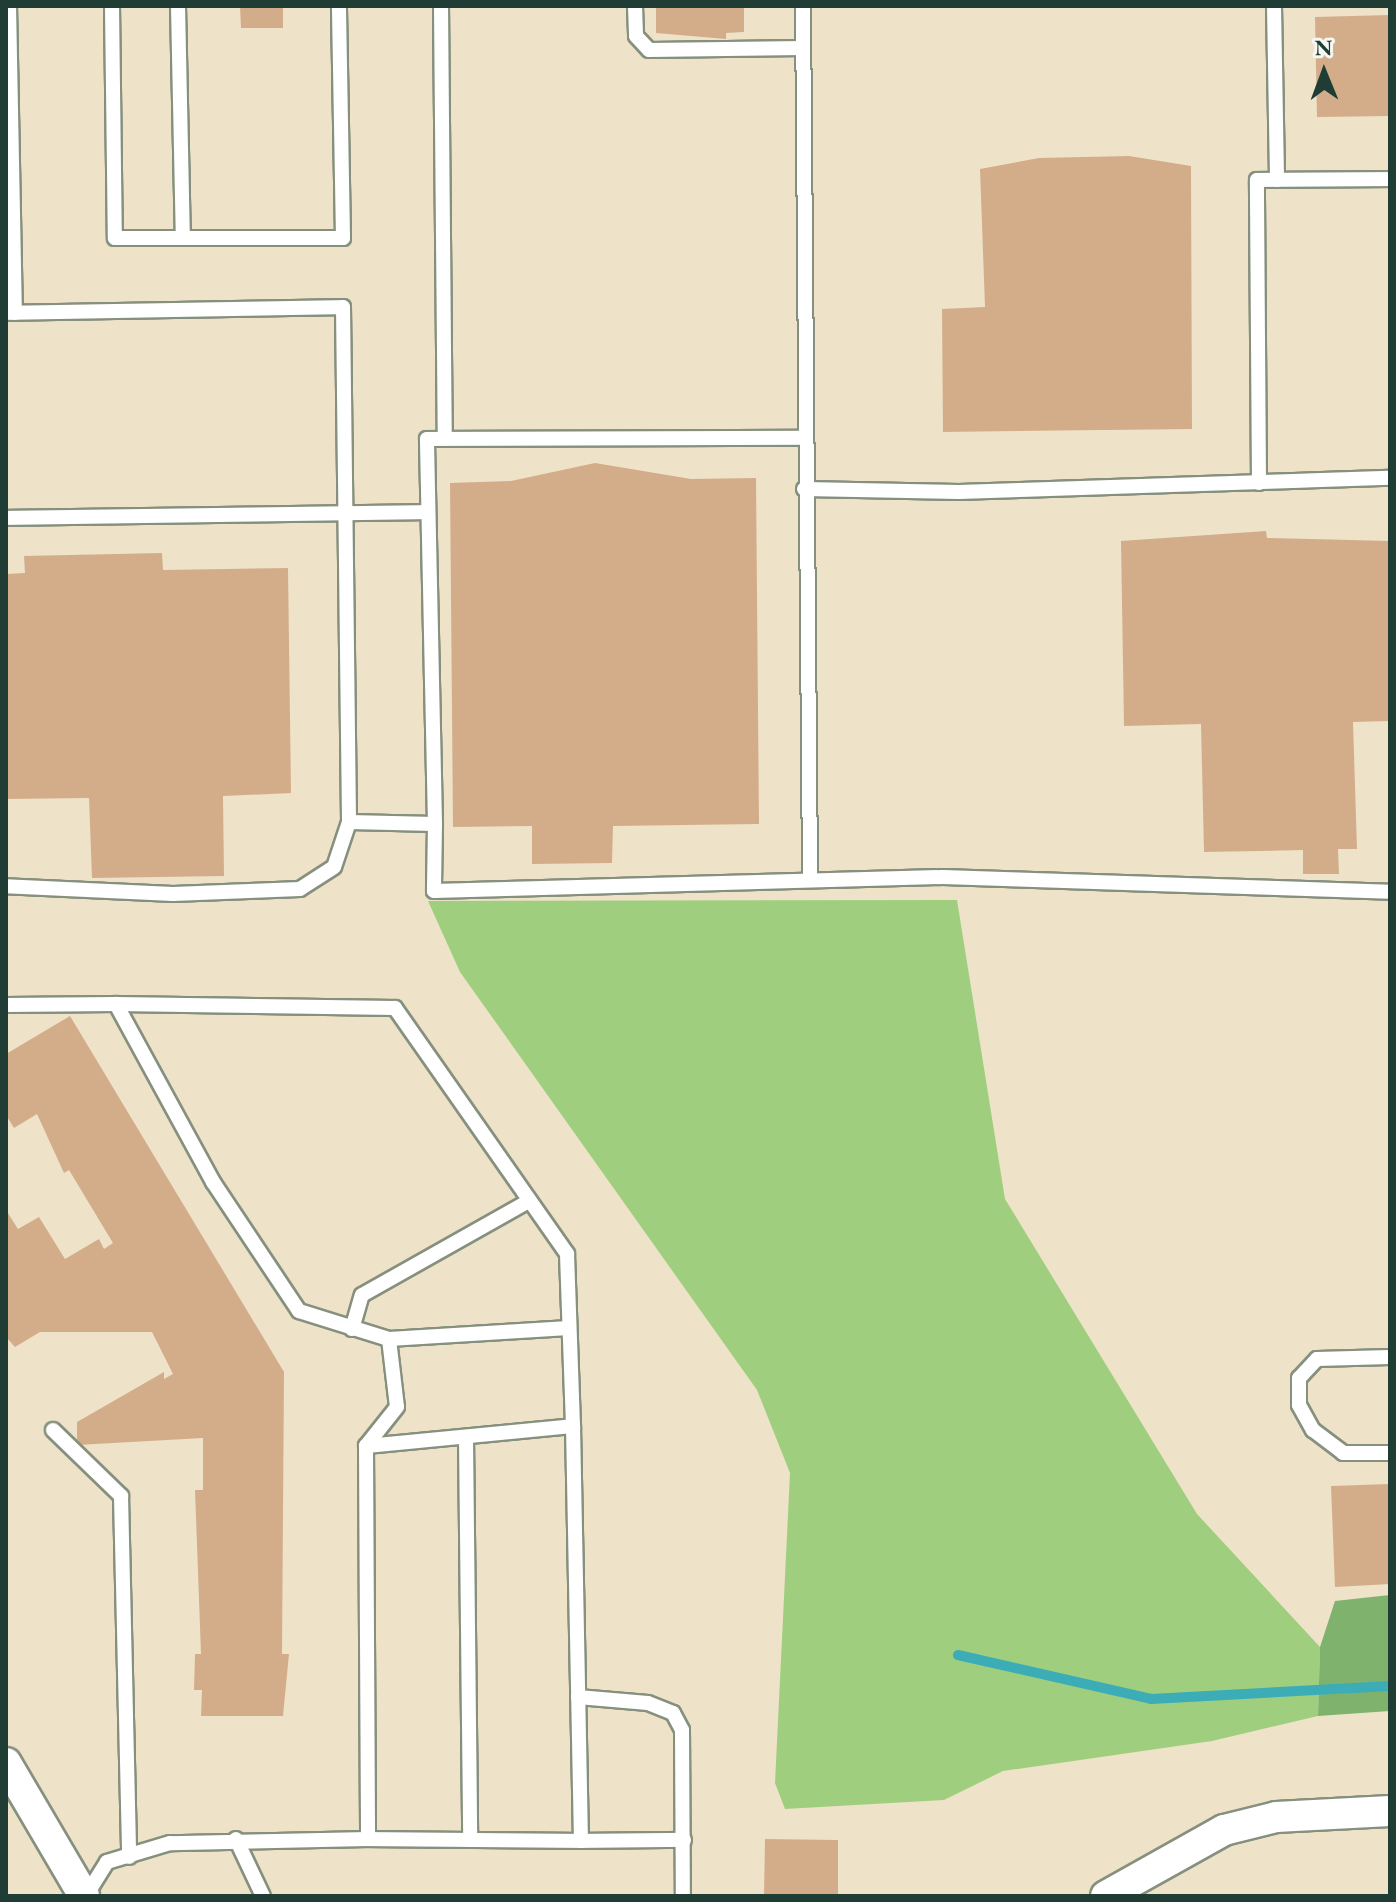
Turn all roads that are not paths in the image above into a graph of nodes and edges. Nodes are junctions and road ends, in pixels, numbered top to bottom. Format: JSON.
{"nodes":[{"id":1,"x":9,"y":6,"type":"edge"},
{"id":2,"x":112,"y":6,"type":"edge"},
{"id":3,"x":178,"y":6,"type":"edge"},
{"id":4,"x":339,"y":6,"type":"edge"},
{"id":5,"x":441,"y":6,"type":"edge"},
{"id":6,"x":635,"y":6,"type":"edge"},
{"id":7,"x":803,"y":6,"type":"edge"},
{"id":8,"x":1274,"y":6,"type":"edge"},
{"id":9,"x":803,"y":48,"type":"junction"},
{"id":10,"x":1390,"y":179,"type":"edge"},
{"id":11,"x":1277,"y":180,"type":"junction"},
{"id":12,"x":183,"y":238,"type":"junction"},
{"id":13,"x":10,"y":313,"type":"edge"},
{"id":14,"x":445,"y":438,"type":"junction"},
{"id":15,"x":804,"y":438,"type":"junction"},
{"id":16,"x":1390,"y":478,"type":"edge"},
{"id":17,"x":1259,"y":483,"type":"junction"},
{"id":18,"x":804,"y":489,"type":"junction"},
{"id":19,"x":428,"y":512,"type":"junction"},
{"id":20,"x":349,"y":513,"type":"junction"},
{"id":21,"x":6,"y":518,"type":"edge"},
{"id":22,"x":349,"y":822,"type":"junction"},
{"id":23,"x":435,"y":824,"type":"junction"},
{"id":24,"x":810,"y":879,"type":"junction"},
{"id":25,"x":6,"y":886,"type":"edge"},
{"id":26,"x":1390,"y":892,"type":"edge"},
{"id":27,"x":116,"y":1004,"type":"junction"},
{"id":28,"x":6,"y":1005,"type":"edge"},
{"id":29,"x":529,"y":1201,"type":"junction"},
{"id":30,"x":569,"y":1328,"type":"junction"},
{"id":31,"x":352,"y":1329,"type":"junction"},
{"id":32,"x":389,"y":1339,"type":"junction"},
{"id":33,"x":1390,"y":1357,"type":"edge"},
{"id":34,"x":573,"y":1426,"type":"junction"},
{"id":35,"x":53,"y":1430,"type":"dead end"},
{"id":36,"x":466,"y":1437,"type":"junction"},
{"id":37,"x":366,"y":1446,"type":"junction"},
{"id":38,"x":1390,"y":1453,"type":"edge"},
{"id":39,"x":578,"y":1697,"type":"junction"},
{"id":40,"x":6,"y":1763,"type":"edge"},
{"id":41,"x":1390,"y":1811,"type":"edge"},
{"id":42,"x":236,"y":1839,"type":"junction"},
{"id":43,"x":368,"y":1839,"type":"junction"},
{"id":44,"x":470,"y":1840,"type":"junction"},
{"id":45,"x":684,"y":1840,"type":"junction"},
{"id":46,"x":581,"y":1841,"type":"junction"},
{"id":47,"x":129,"y":1857,"type":"junction"},
{"id":48,"x":85,"y":1896,"type":"edge"},
{"id":49,"x":263,"y":1896,"type":"edge"},
{"id":50,"x":683,"y":1896,"type":"edge"},
{"id":51,"x":1106,"y":1896,"type":"edge"}],
"edges":[{"from":1,"to":13,"type":"lane"},
{"from":2,"to":12,"type":"lane"},
{"from":3,"to":12,"type":"lane"},
{"from":4,"to":12,"type":"lane"},
{"from":5,"to":14,"type":"lane"},
{"from":6,"to":9,"type":"lane"},
{"from":7,"to":9,"type":"lane"},
{"from":8,"to":11,"type":"lane"},
{"from":9,"to":15,"type":"lane"},
{"from":10,"to":11,"type":"lane"},
{"from":11,"to":17,"type":"lane"},
{"from":13,"to":20,"type":"lane"},
{"from":14,"to":15,"type":"lane"},
{"from":14,"to":19,"type":"lane"},
{"from":15,"to":18,"type":"lane"},
{"from":16,"to":17,"type":"lane"},
{"from":17,"to":18,"type":"lane"},
{"from":18,"to":24,"type":"lane"},
{"from":19,"to":20,"type":"lane"},
{"from":19,"to":23,"type":"lane"},
{"from":20,"to":21,"type":"lane"},
{"from":20,"to":22,"type":"lane"},
{"from":22,"to":23,"type":"lane"},
{"from":22,"to":25,"type":"lane"},
{"from":23,"to":24,"type":"lane"},
{"from":24,"to":26,"type":"lane"},
{"from":27,"to":28,"type":"lane"},
{"from":27,"to":29,"type":"lane"},
{"from":27,"to":31,"type":"lane"},
{"from":29,"to":30,"type":"lane"},
{"from":29,"to":31,"type":"lane"},
{"from":30,"to":32,"type":"lane"},
{"from":30,"to":34,"type":"lane"},
{"from":31,"to":32,"type":"lane"},
{"from":32,"to":37,"type":"lane"},
{"from":33,"to":38,"type":"lane"},
{"from":34,"to":36,"type":"lane"},
{"from":34,"to":39,"type":"lane"},
{"from":35,"to":47,"type":"lane"},
{"from":36,"to":37,"type":"lane"},
{"from":36,"to":44,"type":"lane"},
{"from":37,"to":43,"type":"lane"},
{"from":39,"to":45,"type":"lane"},
{"from":39,"to":46,"type":"lane"},
{"from":40,"to":48,"type":"street"},
{"from":41,"to":51,"type":"street"},
{"from":42,"to":43,"type":"lane"},
{"from":42,"to":47,"type":"lane"},
{"from":42,"to":49,"type":"lane"},
{"from":43,"to":44,"type":"lane"},
{"from":44,"to":46,"type":"lane"},
{"from":45,"to":46,"type":"lane"},
{"from":45,"to":50,"type":"lane"},
{"from":47,"to":48,"type":"lane"}]}
